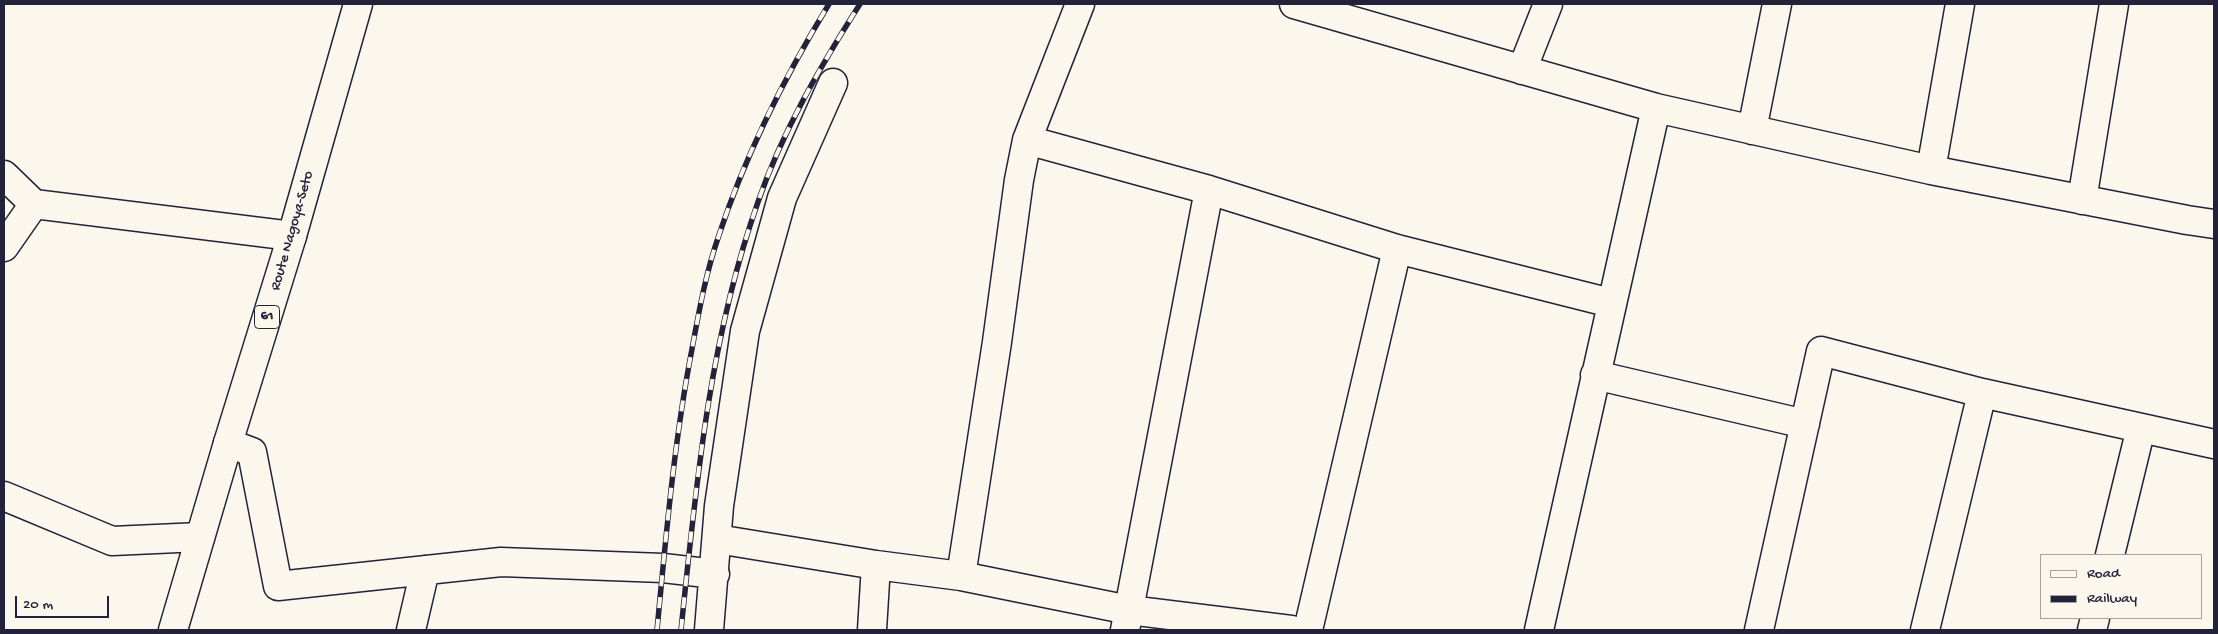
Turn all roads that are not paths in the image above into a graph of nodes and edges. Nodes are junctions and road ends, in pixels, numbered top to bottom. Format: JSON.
{"nodes":[{"id":1,"x":358,"y":4,"type":"edge"},
{"id":2,"x":1080,"y":4,"type":"edge"},
{"id":3,"x":1294,"y":4,"type":"edge"},
{"id":4,"x":1548,"y":4,"type":"edge"},
{"id":5,"x":1777,"y":4,"type":"edge"},
{"id":6,"x":1960,"y":4,"type":"edge"},
{"id":7,"x":2114,"y":4,"type":"edge"},
{"id":8,"x":1368,"y":14,"type":"edge"},
{"id":9,"x":1522,"y":70,"type":"junction"},
{"id":10,"x":833,"y":83,"type":"dead end"},
{"id":11,"x":1656,"y":108,"type":"junction"},
{"id":12,"x":1752,"y":130,"type":"junction"},
{"id":13,"x":1027,"y":140,"type":"junction"},
{"id":14,"x":1931,"y":170,"type":"junction"},
{"id":15,"x":4,"y":175,"type":"edge"},
{"id":16,"x":1209,"y":190,"type":"junction"},
{"id":17,"x":2082,"y":200,"type":"junction"},
{"id":18,"x":34,"y":204,"type":"junction"},
{"id":19,"x":2214,"y":224,"type":"edge"},
{"id":20,"x":292,"y":236,"type":"junction"},
{"id":21,"x":4,"y":247,"type":"edge"},
{"id":22,"x":1397,"y":249,"type":"junction"},
{"id":23,"x":1611,"y":303,"type":"junction"},
{"id":24,"x":1595,"y":376,"type":"junction"},
{"id":25,"x":1982,"y":393,"type":"junction"},
{"id":26,"x":1805,"y":424,"type":"junction"},
{"id":27,"x":2141,"y":428,"type":"junction"},
{"id":28,"x":228,"y":443,"type":"junction"},
{"id":29,"x":2214,"y":444,"type":"edge"},
{"id":30,"x":4,"y":496,"type":"edge"},
{"id":31,"x":200,"y":538,"type":"junction"},
{"id":32,"x":717,"y":539,"type":"junction"},
{"id":33,"x":2110,"y":554,"type":"edge"},
{"id":34,"x":876,"y":565,"type":"junction"},
{"id":35,"x":425,"y":570,"type":"junction"},
{"id":36,"x":714,"y":574,"type":"junction"},
{"id":37,"x":961,"y":576,"type":"junction"},
{"id":38,"x":1127,"y":620,"type":"edge"},
{"id":39,"x":173,"y":630,"type":"edge"},
{"id":40,"x":411,"y":630,"type":"edge"},
{"id":41,"x":709,"y":630,"type":"edge"},
{"id":42,"x":872,"y":630,"type":"edge"},
{"id":43,"x":1291,"y":630,"type":"edge"},
{"id":44,"x":1308,"y":630,"type":"edge"},
{"id":45,"x":1539,"y":630,"type":"edge"},
{"id":46,"x":1759,"y":630,"type":"edge"},
{"id":47,"x":1925,"y":630,"type":"edge"}],
"edges":[{"from":1,"to":20,"type":"street","name":"Route Nagoya-Seto","number":"61"},
{"from":2,"to":13,"type":"street"},
{"from":3,"to":8,"type":"street"},
{"from":4,"to":9,"type":"street"},
{"from":5,"to":12,"type":"street"},
{"from":6,"to":14,"type":"street"},
{"from":7,"to":17,"type":"street"},
{"from":8,"to":9,"type":"street"},
{"from":9,"to":11,"type":"street"},
{"from":10,"to":32,"type":"street"},
{"from":11,"to":12,"type":"street"},
{"from":11,"to":23,"type":"street"},
{"from":12,"to":14,"type":"street"},
{"from":13,"to":16,"type":"street"},
{"from":13,"to":37,"type":"street"},
{"from":14,"to":17,"type":"street"},
{"from":15,"to":18,"type":"street"},
{"from":16,"to":22,"type":"street"},
{"from":16,"to":38,"type":"street"},
{"from":17,"to":19,"type":"street"},
{"from":18,"to":20,"type":"street"},
{"from":18,"to":21,"type":"street"},
{"from":20,"to":28,"type":"street","name":"Route Nagoya-Seto","number":"61"},
{"from":22,"to":23,"type":"street"},
{"from":22,"to":44,"type":"street"},
{"from":23,"to":24,"type":"street"},
{"from":24,"to":26,"type":"street"},
{"from":24,"to":45,"type":"street"},
{"from":25,"to":26,"type":"street"},
{"from":25,"to":27,"type":"street"},
{"from":25,"to":47,"type":"street"},
{"from":26,"to":46,"type":"street"},
{"from":27,"to":29,"type":"street"},
{"from":27,"to":33,"type":"street"},
{"from":28,"to":31,"type":"street","name":"Route Nagoya-Seto","number":"61"},
{"from":28,"to":35,"type":"street"},
{"from":30,"to":31,"type":"street"},
{"from":31,"to":39,"type":"street","name":"Route Nagoya-Seto","number":"61"},
{"from":32,"to":34,"type":"street"},
{"from":32,"to":36,"type":"street"},
{"from":34,"to":37,"type":"street"},
{"from":34,"to":42,"type":"street"},
{"from":35,"to":36,"type":"street"},
{"from":35,"to":40,"type":"street"},
{"from":36,"to":41,"type":"street"},
{"from":37,"to":38,"type":"street"},
{"from":38,"to":43,"type":"street"}]}
